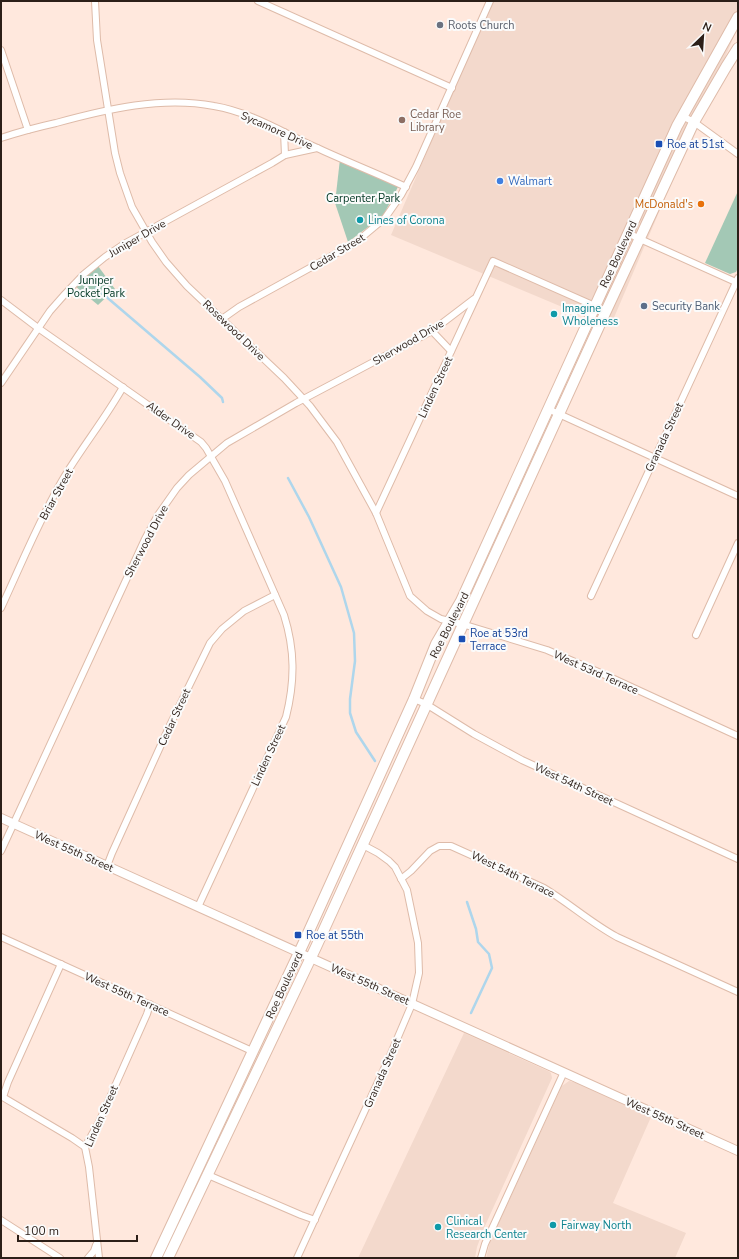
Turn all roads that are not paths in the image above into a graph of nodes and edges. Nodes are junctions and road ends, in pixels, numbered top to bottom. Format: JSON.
{"nodes":[{"id":1,"x":95,"y":1,"type":"edge"},
{"id":2,"x":258,"y":1,"type":"edge"},
{"id":3,"x":490,"y":1,"type":"edge"},
{"id":4,"x":738,"y":17,"type":"edge"},
{"id":5,"x":738,"y":48,"type":"edge"},
{"id":6,"x":1,"y":50,"type":"edge"},
{"id":7,"x":452,"y":88,"type":"junction"},
{"id":8,"x":108,"y":110,"type":"junction"},
{"id":9,"x":682,"y":116,"type":"junction"},
{"id":10,"x":694,"y":122,"type":"junction"},
{"id":11,"x":28,"y":130,"type":"junction"},
{"id":12,"x":284,"y":132,"type":"junction"},
{"id":13,"x":1,"y":138,"type":"edge"},
{"id":14,"x":317,"y":148,"type":"junction"},
{"id":15,"x":738,"y":154,"type":"edge"},
{"id":16,"x":285,"y":155,"type":"junction"},
{"id":17,"x":406,"y":187,"type":"junction"},
{"id":18,"x":146,"y":232,"type":"junction"},
{"id":19,"x":628,"y":233,"type":"junction"},
{"id":20,"x":640,"y":239,"type":"junction"},
{"id":21,"x":737,"y":281,"type":"edge"},
{"id":22,"x":474,"y":299,"type":"junction"},
{"id":23,"x":1,"y":300,"type":"edge"},
{"id":24,"x":595,"y":306,"type":"junction"},
{"id":25,"x":606,"y":311,"type":"junction"},
{"id":26,"x":222,"y":319,"type":"junction"},
{"id":27,"x":38,"y":328,"type":"junction"},
{"id":28,"x":432,"y":330,"type":"junction"},
{"id":29,"x":451,"y":351,"type":"junction"},
{"id":30,"x":1,"y":383,"type":"edge"},
{"id":31,"x":123,"y":387,"type":"junction"},
{"id":32,"x":303,"y":400,"type":"junction"},
{"id":33,"x":548,"y":409,"type":"junction"},
{"id":34,"x":559,"y":413,"type":"junction"},
{"id":35,"x":211,"y":456,"type":"junction"},
{"id":36,"x":655,"y":457,"type":"junction"},
{"id":37,"x":738,"y":496,"type":"edge"},
{"id":38,"x":376,"y":513,"type":"junction"},
{"id":39,"x":738,"y":543,"type":"edge"},
{"id":40,"x":275,"y":595,"type":"junction"},
{"id":41,"x":591,"y":596,"type":"dead end"},
{"id":42,"x":1,"y":608,"type":"edge"},
{"id":43,"x":450,"y":621,"type":"junction"},
{"id":44,"x":462,"y":624,"type":"junction"},
{"id":45,"x":696,"y":635,"type":"dead end"},
{"id":46,"x":414,"y":699,"type":"junction"},
{"id":47,"x":426,"y":704,"type":"junction"},
{"id":48,"x":738,"y":736,"type":"edge"},
{"id":49,"x":1,"y":818,"type":"edge"},
{"id":50,"x":14,"y":824,"type":"junction"},
{"id":51,"x":363,"y":845,"type":"junction"},
{"id":52,"x":1,"y":851,"type":"edge"},
{"id":53,"x":738,"y":859,"type":"edge"},
{"id":54,"x":107,"y":866,"type":"junction"},
{"id":55,"x":401,"y":879,"type":"junction"},
{"id":56,"x":198,"y":907,"type":"junction"},
{"id":57,"x":1,"y":938,"type":"edge"},
{"id":58,"x":299,"y":953,"type":"junction"},
{"id":59,"x":311,"y":958,"type":"junction"},
{"id":60,"x":61,"y":964,"type":"junction"},
{"id":61,"x":738,"y":992,"type":"edge"},
{"id":62,"x":150,"y":1004,"type":"junction"},
{"id":63,"x":412,"y":1004,"type":"junction"},
{"id":64,"x":252,"y":1051,"type":"junction"},
{"id":65,"x":564,"y":1072,"type":"junction"},
{"id":66,"x":2,"y":1097,"type":"edge"},
{"id":67,"x":85,"y":1147,"type":"junction"},
{"id":68,"x":738,"y":1151,"type":"edge"},
{"id":69,"x":208,"y":1174,"type":"junction"},
{"id":70,"x":1,"y":1220,"type":"edge"},
{"id":71,"x":315,"y":1220,"type":"junction"},
{"id":72,"x":97,"y":1242,"type":"junction"},
{"id":73,"x":60,"y":1258,"type":"edge"},
{"id":74,"x":88,"y":1258,"type":"edge"},
{"id":75,"x":99,"y":1258,"type":"edge"},
{"id":76,"x":156,"y":1258,"type":"edge"},
{"id":77,"x":168,"y":1258,"type":"edge"},
{"id":78,"x":297,"y":1258,"type":"edge"},
{"id":79,"x":481,"y":1258,"type":"edge"}],
"edges":[{"from":1,"to":8,"type":"street","name":"Rosewood Drive"},
{"from":2,"to":7,"type":"street"},
{"from":3,"to":7,"type":"street","name":"Cedar Street"},
{"from":4,"to":9,"type":"main road","name":"Roe Boulevard"},
{"from":5,"to":10,"type":"main road","name":"Roe Boulevard"},
{"from":6,"to":11,"type":"street"},
{"from":7,"to":17,"type":"street","name":"Cedar Street"},
{"from":8,"to":11,"type":"street","name":"Sycamore Drive"},
{"from":8,"to":12,"type":"street","name":"Sycamore Drive"},
{"from":8,"to":18,"type":"street","name":"Rosewood Drive"},
{"from":9,"to":10,"type":"street"},
{"from":9,"to":19,"type":"main road","name":"Roe Boulevard"},
{"from":10,"to":15,"type":"street"},
{"from":10,"to":20,"type":"main road","name":"Roe Boulevard"},
{"from":11,"to":13,"type":"street","name":"Sycamore Drive"},
{"from":12,"to":14,"type":"street","name":"Sycamore Drive"},
{"from":12,"to":16,"type":"street"},
{"from":14,"to":16,"type":"street","name":"Juniper Drive"},
{"from":14,"to":17,"type":"street","name":"Sycamore Drive"},
{"from":16,"to":18,"type":"street","name":"Juniper Drive"},
{"from":17,"to":26,"type":"street","name":"Cedar Street"},
{"from":18,"to":26,"type":"street","name":"Rosewood Drive"},
{"from":18,"to":27,"type":"street","name":"Juniper Drive"},
{"from":19,"to":20,"type":"street"},
{"from":19,"to":24,"type":"main road","name":"Roe Boulevard"},
{"from":20,"to":21,"type":"street"},
{"from":20,"to":25,"type":"main road","name":"Roe Boulevard"},
{"from":21,"to":36,"type":"street","name":"Granada Street"},
{"from":22,"to":24,"type":"street","name":"Linden Street"},
{"from":22,"to":28,"type":"street","name":"Sherwood Drive"},
{"from":22,"to":29,"type":"street","name":"Linden Street"},
{"from":23,"to":27,"type":"street","name":"Alder Drive"},
{"from":24,"to":25,"type":"street"},
{"from":24,"to":33,"type":"main road","name":"Roe Boulevard"},
{"from":25,"to":34,"type":"main road","name":"Roe Boulevard"},
{"from":26,"to":32,"type":"street","name":"Rosewood Drive"},
{"from":27,"to":30,"type":"street","name":"Juniper Drive"},
{"from":27,"to":31,"type":"street","name":"Alder Drive"},
{"from":28,"to":29,"type":"street"},
{"from":28,"to":32,"type":"street","name":"Sherwood Drive"},
{"from":29,"to":38,"type":"street","name":"Linden Street"},
{"from":31,"to":35,"type":"street","name":"Alder Drive"},
{"from":31,"to":42,"type":"street","name":"Briar Street"},
{"from":32,"to":35,"type":"street","name":"Sherwood Drive"},
{"from":32,"to":38,"type":"street","name":"Rosewood Drive"},
{"from":33,"to":34,"type":"street"},
{"from":33,"to":43,"type":"main road","name":"Roe Boulevard"},
{"from":34,"to":36,"type":"street"},
{"from":34,"to":44,"type":"main road","name":"Roe Boulevard"},
{"from":35,"to":40,"type":"street","name":"Alder Drive"},
{"from":35,"to":50,"type":"street","name":"Sherwood Drive"},
{"from":36,"to":37,"type":"street"},
{"from":36,"to":41,"type":"street","name":"Granada Street"},
{"from":38,"to":43,"type":"street","name":"Rosewood Drive"},
{"from":39,"to":45,"type":"street"},
{"from":40,"to":54,"type":"street","name":"Cedar Street"},
{"from":40,"to":56,"type":"street","name":"Linden Street"},
{"from":43,"to":44,"type":"street","name":"West 53rd Terrace"},
{"from":43,"to":46,"type":"main road","name":"Roe Boulevard"},
{"from":44,"to":47,"type":"main road","name":"Roe Boulevard"},
{"from":44,"to":48,"type":"street","name":"West 53rd Terrace"},
{"from":46,"to":47,"type":"street","name":"West 54th Street"},
{"from":46,"to":58,"type":"main road","name":"Roe Boulevard"},
{"from":47,"to":51,"type":"main road","name":"Roe Boulevard"},
{"from":47,"to":53,"type":"street","name":"West 54th Street"},
{"from":49,"to":50,"type":"street","name":"West 55th Street"},
{"from":50,"to":52,"type":"street","name":"Sherwood Drive"},
{"from":50,"to":54,"type":"street","name":"West 55th Street"},
{"from":51,"to":55,"type":"street"},
{"from":51,"to":59,"type":"main road","name":"Roe Boulevard"},
{"from":54,"to":56,"type":"street","name":"West 55th Street"},
{"from":55,"to":61,"type":"street","name":"West 54th Terrace"},
{"from":55,"to":63,"type":"street","name":"Granada Street"},
{"from":56,"to":58,"type":"street","name":"West 55th Street"},
{"from":57,"to":60,"type":"street","name":"West 55th Terrace"},
{"from":58,"to":59,"type":"street","name":"West 55th Street"},
{"from":58,"to":64,"type":"main road","name":"Roe Boulevard"},
{"from":59,"to":63,"type":"street","name":"West 55th Street"},
{"from":59,"to":69,"type":"main road","name":"Roe Boulevard"},
{"from":60,"to":62,"type":"street","name":"West 55th Terrace"},
{"from":60,"to":66,"type":"street"},
{"from":62,"to":64,"type":"street","name":"West 55th Terrace"},
{"from":62,"to":67,"type":"street","name":"Linden Street"},
{"from":63,"to":65,"type":"street","name":"West 55th Street"},
{"from":63,"to":71,"type":"street","name":"Granada Street"},
{"from":64,"to":76,"type":"main road","name":"Roe Boulevard"},
{"from":65,"to":68,"type":"street","name":"West 55th Street"},
{"from":65,"to":79,"type":"street"},
{"from":66,"to":67,"type":"street"},
{"from":67,"to":72,"type":"street","name":"Linden Street"},
{"from":69,"to":71,"type":"street"},
{"from":69,"to":77,"type":"main road","name":"Roe Boulevard"},
{"from":70,"to":73,"type":"street"},
{"from":71,"to":78,"type":"street","name":"Granada Street"},
{"from":72,"to":74,"type":"street"},
{"from":72,"to":75,"type":"street","name":"Linden Street"}]}
